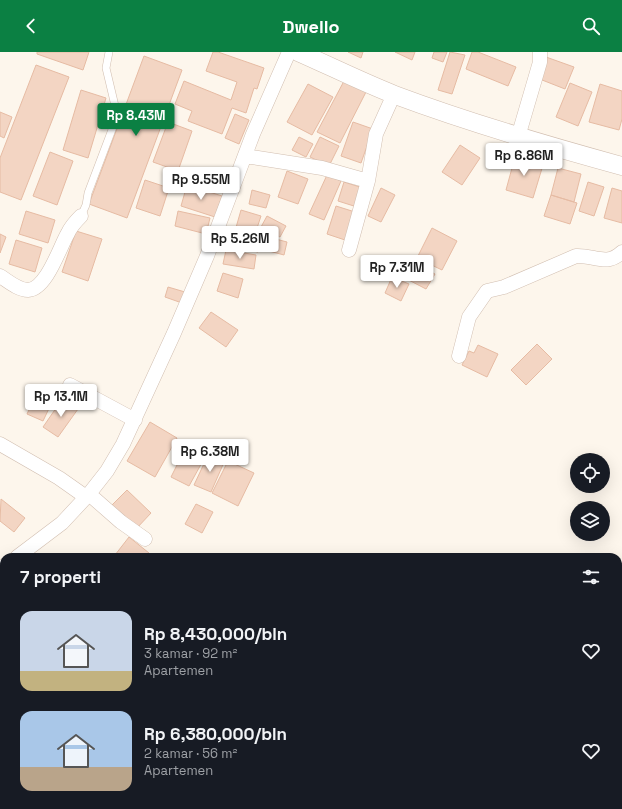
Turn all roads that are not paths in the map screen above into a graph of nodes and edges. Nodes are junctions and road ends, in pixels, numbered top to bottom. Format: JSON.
{"nodes":[{"id":1,"x":109,"y":52,"type":"edge"},
{"id":2,"x":290,"y":52,"type":"edge"},
{"id":3,"x":298,"y":52,"type":"edge"},
{"id":4,"x":540,"y":52,"type":"edge"},
{"id":5,"x":394,"y":94,"type":"junction"},
{"id":6,"x":518,"y":137,"type":"junction"},
{"id":7,"x":245,"y":156,"type":"junction"},
{"id":8,"x":622,"y":166,"type":"edge"},
{"id":9,"x":368,"y":181,"type":"junction"},
{"id":10,"x":81,"y":216,"type":"joint"},
{"id":11,"x":349,"y":250,"type":"dead end"},
{"id":12,"x":622,"y":252,"type":"edge"},
{"id":13,"x":0,"y":276,"type":"edge"},
{"id":14,"x":459,"y":356,"type":"dead end"},
{"id":15,"x":70,"y":385,"type":"dead end"},
{"id":16,"x":135,"y":420,"type":"junction"},
{"id":17,"x":0,"y":444,"type":"edge"},
{"id":18,"x":88,"y":495,"type":"junction"},
{"id":19,"x":145,"y":539,"type":"dead end"},
{"id":20,"x":22,"y":553,"type":"edge"}],
"edges":[{"from":1,"to":10,"type":"lane"},
{"from":2,"to":7,"type":"street"},
{"from":3,"to":5,"type":"street"},
{"from":4,"to":6,"type":"street"},
{"from":5,"to":6,"type":"street"},
{"from":5,"to":9,"type":"street"},
{"from":6,"to":8,"type":"street"},
{"from":7,"to":9,"type":"street"},
{"from":7,"to":16,"type":"street"},
{"from":9,"to":11,"type":"street"},
{"from":10,"to":13,"type":"street"},
{"from":12,"to":14,"type":"street"},
{"from":15,"to":16,"type":"street"},
{"from":16,"to":18,"type":"street"},
{"from":17,"to":18,"type":"street"},
{"from":18,"to":19,"type":"street"},
{"from":18,"to":20,"type":"street"}]}
